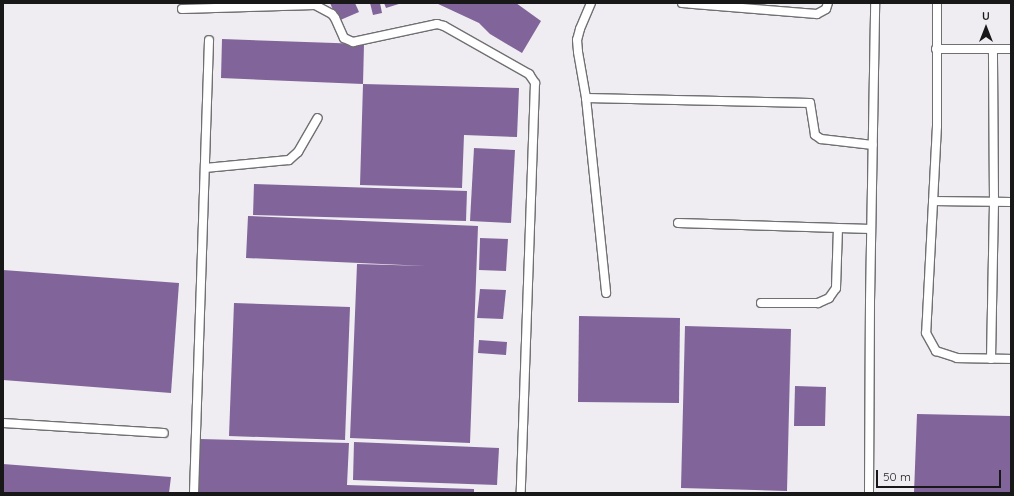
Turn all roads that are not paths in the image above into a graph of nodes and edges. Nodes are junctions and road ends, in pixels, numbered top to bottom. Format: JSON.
{"nodes":[{"id":1,"x":591,"y":3,"type":"edge"},
{"id":2,"x":682,"y":3,"type":"edge"},
{"id":3,"x":828,"y":3,"type":"edge"},
{"id":4,"x":875,"y":3,"type":"edge"},
{"id":5,"x":937,"y":3,"type":"edge"},
{"id":6,"x":182,"y":9,"type":"dead end"},
{"id":7,"x":209,"y":40,"type":"dead end"},
{"id":8,"x":936,"y":49,"type":"junction"},
{"id":9,"x":993,"y":49,"type":"junction"},
{"id":10,"x":1011,"y":49,"type":"edge"},
{"id":11,"x":586,"y":98,"type":"junction"},
{"id":12,"x":318,"y":118,"type":"dead end"},
{"id":13,"x":873,"y":145,"type":"junction"},
{"id":14,"x":205,"y":168,"type":"junction"},
{"id":15,"x":934,"y":201,"type":"junction"},
{"id":16,"x":994,"y":202,"type":"junction"},
{"id":17,"x":1011,"y":202,"type":"edge"},
{"id":18,"x":678,"y":223,"type":"dead end"},
{"id":19,"x":838,"y":230,"type":"junction"},
{"id":20,"x":871,"y":230,"type":"junction"},
{"id":21,"x":606,"y":292,"type":"dead end"},
{"id":22,"x":761,"y":303,"type":"dead end"},
{"id":23,"x":992,"y":359,"type":"junction"},
{"id":24,"x":1011,"y":359,"type":"edge"},
{"id":25,"x":3,"y":423,"type":"edge"},
{"id":26,"x":164,"y":433,"type":"dead end"},
{"id":27,"x":194,"y":493,"type":"edge"},
{"id":28,"x":521,"y":493,"type":"edge"},
{"id":29,"x":869,"y":493,"type":"edge"}],
"edges":[{"from":1,"to":11,"type":"lane"},
{"from":2,"to":3,"type":"lane"},
{"from":4,"to":13,"type":"lane"},
{"from":5,"to":8,"type":"lane"},
{"from":6,"to":28,"type":"lane"},
{"from":7,"to":14,"type":"lane"},
{"from":8,"to":9,"type":"lane"},
{"from":8,"to":15,"type":"lane"},
{"from":9,"to":10,"type":"lane"},
{"from":9,"to":16,"type":"lane"},
{"from":11,"to":13,"type":"lane"},
{"from":11,"to":21,"type":"lane"},
{"from":12,"to":14,"type":"lane"},
{"from":13,"to":20,"type":"lane"},
{"from":14,"to":27,"type":"lane"},
{"from":15,"to":16,"type":"lane"},
{"from":15,"to":23,"type":"lane"},
{"from":16,"to":17,"type":"lane"},
{"from":16,"to":23,"type":"lane"},
{"from":18,"to":19,"type":"lane"},
{"from":19,"to":20,"type":"lane"},
{"from":19,"to":22,"type":"lane"},
{"from":20,"to":29,"type":"lane"},
{"from":23,"to":24,"type":"lane"},
{"from":25,"to":26,"type":"lane"}]}
